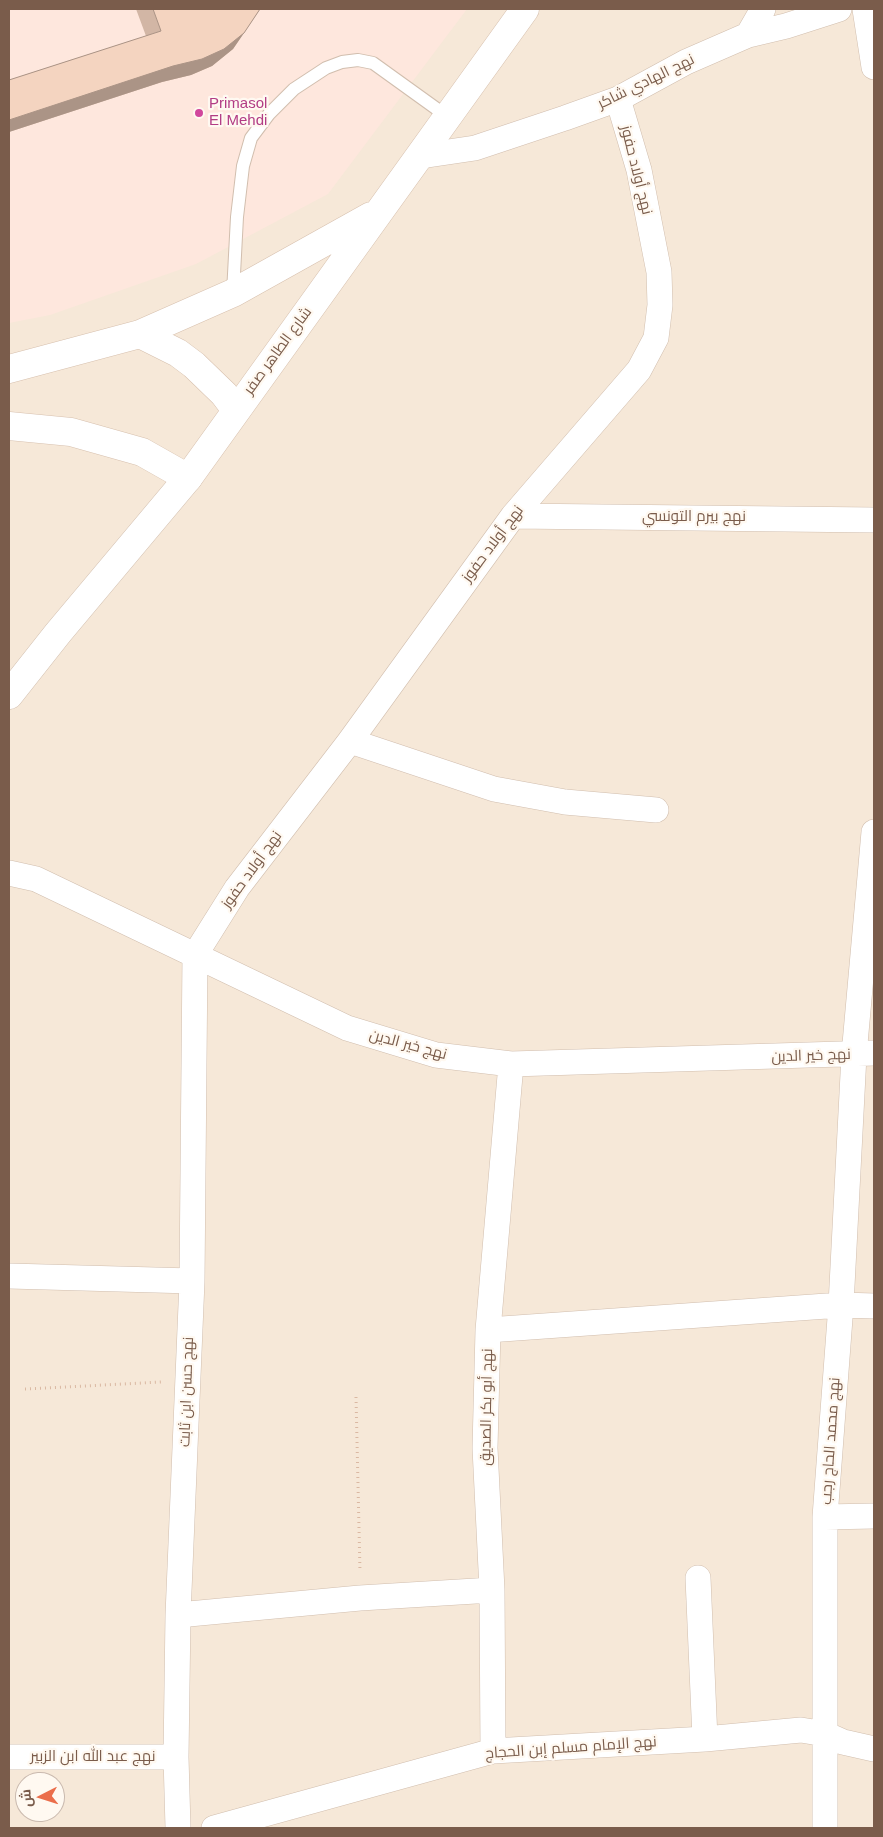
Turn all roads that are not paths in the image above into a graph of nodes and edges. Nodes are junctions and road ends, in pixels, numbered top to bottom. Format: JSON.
{"nodes":[{"id":1,"x":525,"y":9,"type":"edge"},
{"id":2,"x":762,"y":9,"type":"edge"},
{"id":3,"x":839,"y":9,"type":"edge"},
{"id":4,"x":865,"y":9,"type":"edge"},
{"id":5,"x":748,"y":35,"type":"junction"},
{"id":6,"x":874,"y":67,"type":"edge"},
{"id":7,"x":618,"y":99,"type":"junction"},
{"id":8,"x":448,"y":116,"type":"junction"},
{"id":9,"x":421,"y":156,"type":"junction"},
{"id":10,"x":379,"y":211,"type":"junction"},
{"id":11,"x":233,"y":293,"type":"junction"},
{"id":12,"x":140,"y":334,"type":"junction"},
{"id":13,"x":9,"y":370,"type":"edge"},
{"id":14,"x":236,"y":410,"type":"junction"},
{"id":15,"x":9,"y":426,"type":"edge"},
{"id":16,"x":188,"y":478,"type":"junction"},
{"id":17,"x":513,"y":516,"type":"junction"},
{"id":18,"x":874,"y":520,"type":"edge"},
{"id":19,"x":14,"y":690,"type":"edge"},
{"id":20,"x":9,"y":710,"type":"edge"},
{"id":21,"x":350,"y":741,"type":"junction"},
{"id":22,"x":656,"y":810,"type":"dead end"},
{"id":23,"x":874,"y":832,"type":"edge"},
{"id":24,"x":9,"y":856,"type":"edge"},
{"id":25,"x":9,"y":873,"type":"edge"},
{"id":26,"x":36,"y":879,"type":"junction"},
{"id":27,"x":194,"y":955,"type":"junction"},
{"id":28,"x":864,"y":1054,"type":"edge"},
{"id":29,"x":511,"y":1064,"type":"junction"},
{"id":30,"x":9,"y":1276,"type":"edge"},
{"id":31,"x":192,"y":1281,"type":"junction"},
{"id":32,"x":841,"y":1305,"type":"junction"},
{"id":33,"x":874,"y":1306,"type":"edge"},
{"id":34,"x":488,"y":1330,"type":"junction"},
{"id":35,"x":874,"y":1516,"type":"edge"},
{"id":36,"x":825,"y":1517,"type":"junction"},
{"id":37,"x":698,"y":1578,"type":"dead end"},
{"id":38,"x":492,"y":1590,"type":"junction"},
{"id":39,"x":178,"y":1615,"type":"junction"},
{"id":40,"x":825,"y":1734,"type":"junction"},
{"id":41,"x":705,"y":1739,"type":"junction"},
{"id":42,"x":874,"y":1749,"type":"edge"},
{"id":43,"x":493,"y":1751,"type":"junction"},
{"id":44,"x":9,"y":1756,"type":"edge"},
{"id":45,"x":176,"y":1757,"type":"junction"},
{"id":46,"x":178,"y":1828,"type":"edge"},
{"id":47,"x":214,"y":1828,"type":"edge"},
{"id":48,"x":824,"y":1828,"type":"edge"}],
"edges":[{"from":1,"to":8,"type":"main road","name":"شارع الطاهر صفر"},
{"from":2,"to":5,"type":"street"},
{"from":3,"to":5,"type":"street","name":"نهج الهادي شاكر"},
{"from":4,"to":6,"type":"street"},
{"from":5,"to":7,"type":"street","name":"نهج الهادي شاكر"},
{"from":7,"to":9,"type":"street","name":"نهج الهادي شاكر"},
{"from":7,"to":17,"type":"street","name":"نهج أولاد حفوز"},
{"from":8,"to":9,"type":"main road","name":"شارع الطاهر صفر"},
{"from":8,"to":11,"type":"lane"},
{"from":9,"to":10,"type":"main road","name":"شارع الطاهر صفر"},
{"from":10,"to":11,"type":"main road"},
{"from":10,"to":14,"type":"main road","name":"شارع الطاهر صفر"},
{"from":11,"to":12,"type":"main road"},
{"from":12,"to":13,"type":"main road"},
{"from":12,"to":14,"type":"main road"},
{"from":14,"to":16,"type":"main road","name":"شارع الطاهر صفر"},
{"from":15,"to":16,"type":"main road"},
{"from":16,"to":19,"type":"main road","name":"شارع الطاهر صفر"},
{"from":17,"to":18,"type":"street","name":"نهج بيرم التونسي"},
{"from":17,"to":21,"type":"street","name":"نهج أولاد حفوز"},
{"from":19,"to":20,"type":"main road","name":"شارع الطاهر صفر"},
{"from":21,"to":22,"type":"street"},
{"from":21,"to":27,"type":"street","name":"نهج أولاد حفوز"},
{"from":23,"to":28,"type":"street","name":"نهج محمد الحاج رجب"},
{"from":24,"to":26,"type":"street","name":"نهج خير الدين"},
{"from":25,"to":26,"type":"street","name":"نهج خير الدين"},
{"from":26,"to":27,"type":"street","name":"نهج خير الدين"},
{"from":27,"to":29,"type":"street","name":"نهج خير الدين"},
{"from":27,"to":31,"type":"street","name":"نهج حسن ابن ثابت"},
{"from":28,"to":29,"type":"street","name":"نهج خير الدين"},
{"from":28,"to":32,"type":"street","name":"نهج محمد الحاج رجب"},
{"from":29,"to":34,"type":"street","name":"نهج أبو بكر الصديق"},
{"from":30,"to":31,"type":"street"},
{"from":31,"to":39,"type":"street","name":"نهج حسن ابن ثابت"},
{"from":32,"to":33,"type":"street"},
{"from":32,"to":34,"type":"street"},
{"from":32,"to":36,"type":"street","name":"نهج محمد الحاج رجب"},
{"from":34,"to":38,"type":"street","name":"نهج أبو بكر الصديق"},
{"from":35,"to":36,"type":"street"},
{"from":36,"to":40,"type":"street","name":"نهج محمد الحاج رجب"},
{"from":37,"to":41,"type":"street"},
{"from":38,"to":39,"type":"street"},
{"from":38,"to":43,"type":"street","name":"نهج أبو بكر الصديق"},
{"from":39,"to":45,"type":"street","name":"نهج حسن ابن ثابت"},
{"from":40,"to":41,"type":"street","name":"نهج اﻹمام مسلم إبن الحجاج"},
{"from":40,"to":42,"type":"street","name":"نهج اﻹمام مسلم إبن الحجاج"},
{"from":40,"to":48,"type":"street","name":"نهج محمد الحاج رجب"},
{"from":41,"to":43,"type":"street","name":"نهج اﻹمام مسلم إبن الحجاج"},
{"from":43,"to":47,"type":"street","name":"نهج اﻹمام مسلم إبن الحجاج"},
{"from":44,"to":45,"type":"street","name":"نهج عبد الله ابن الزبير"},
{"from":45,"to":46,"type":"street","name":"نهج حسن ابن ثابت"}]}
